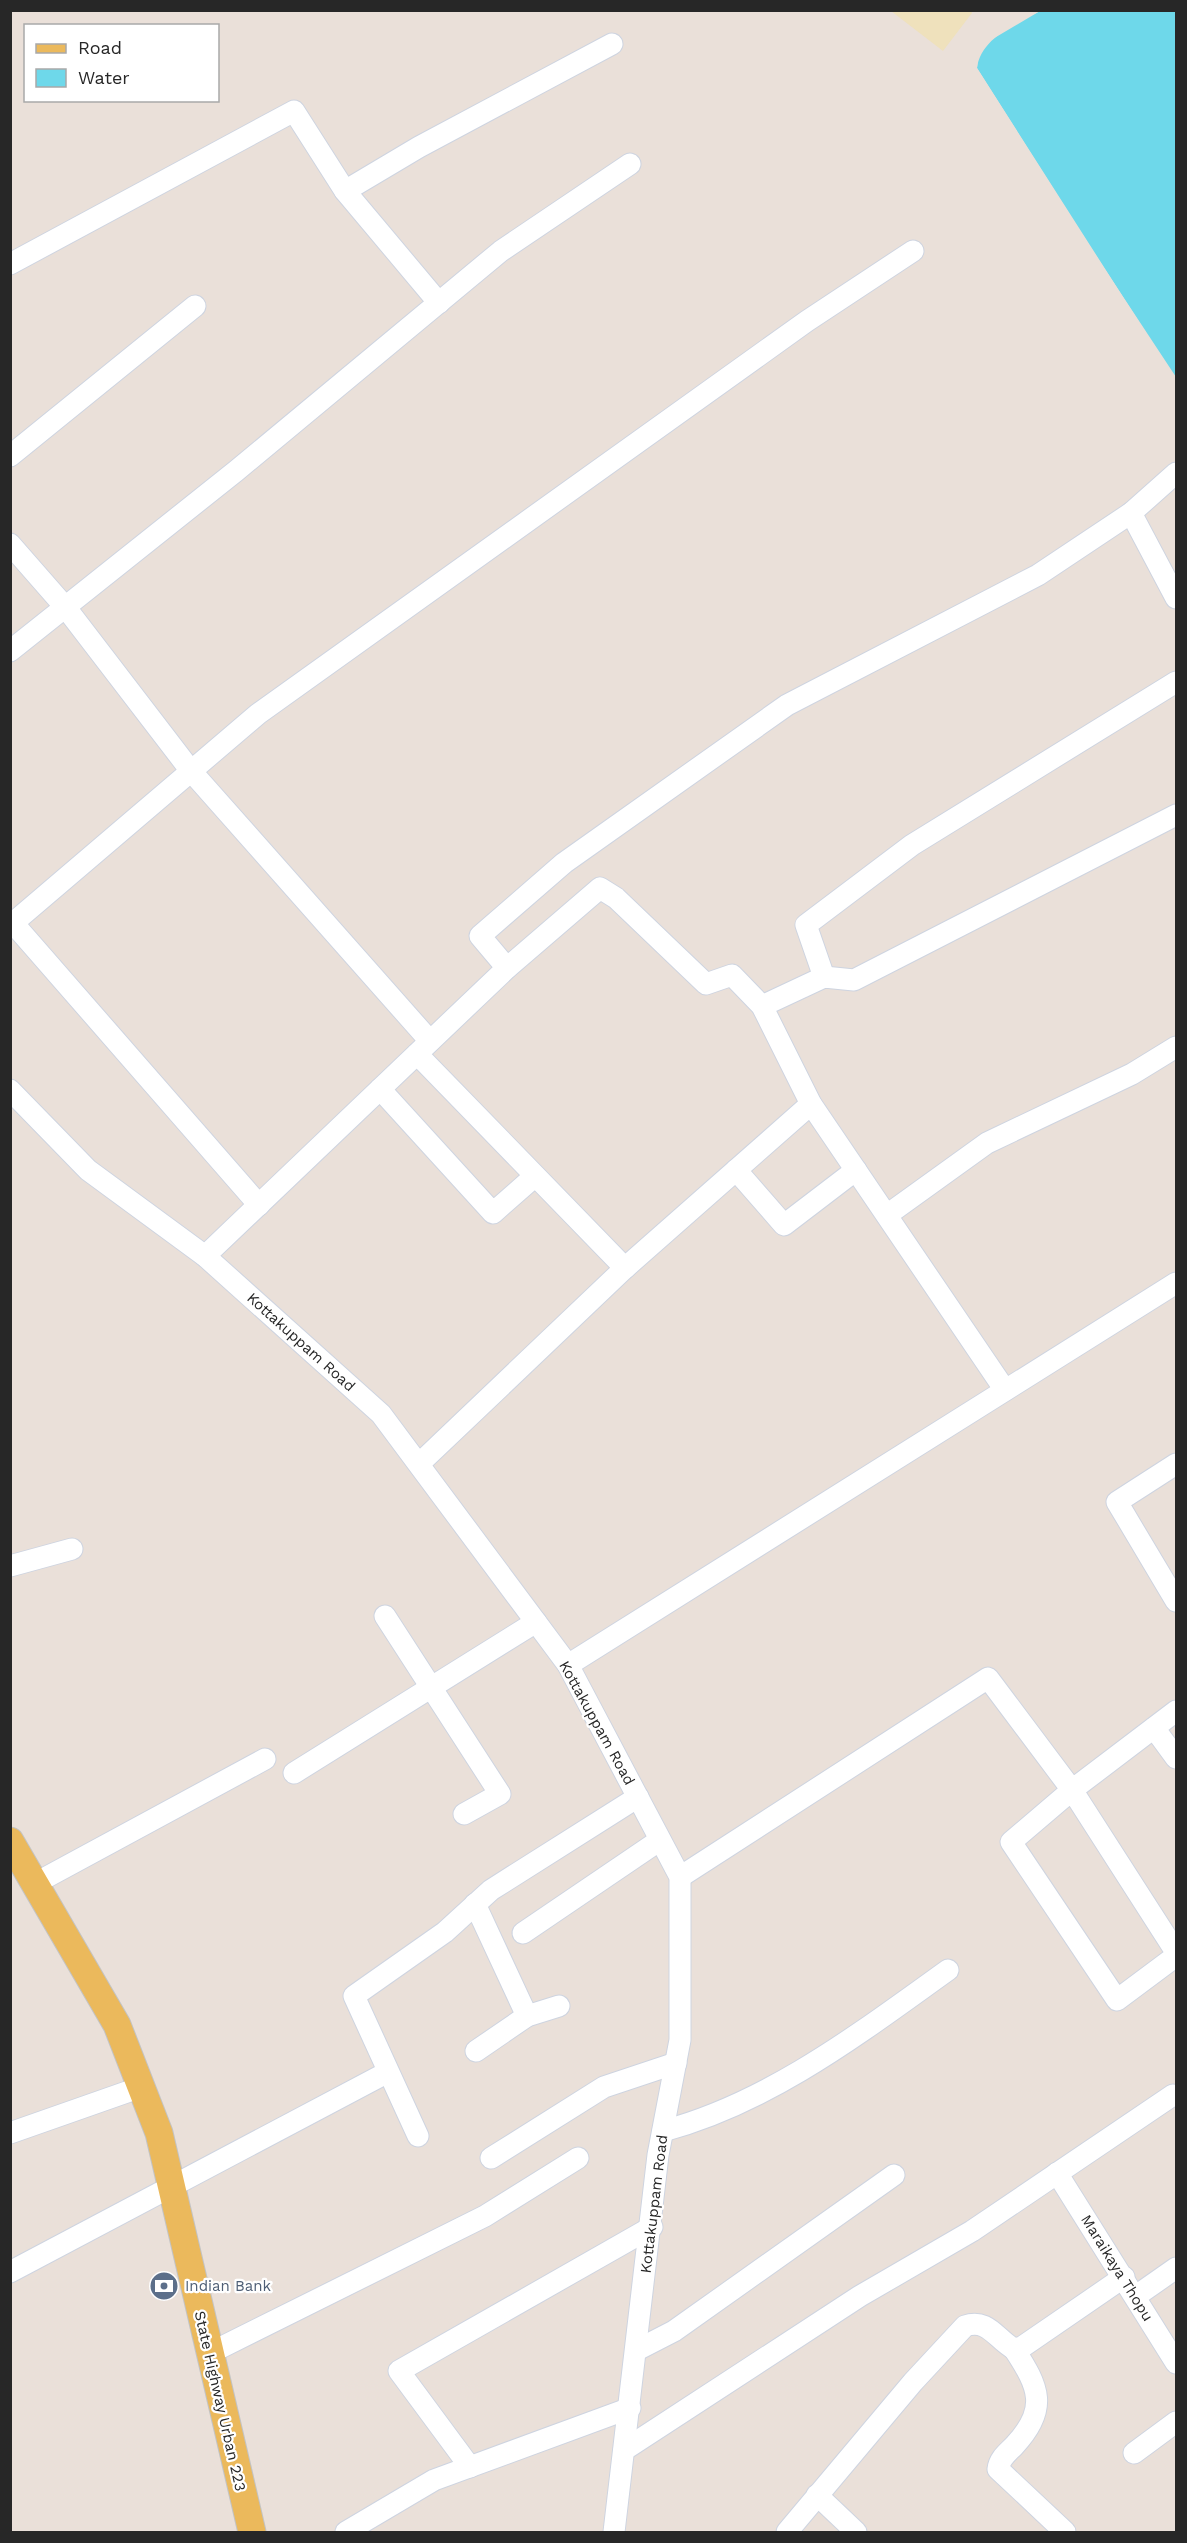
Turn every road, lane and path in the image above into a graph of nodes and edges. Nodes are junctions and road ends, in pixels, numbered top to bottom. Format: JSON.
{"nodes":[{"id":1,"x":612,"y":44,"type":"dead end"},
{"id":2,"x":630,"y":164,"type":"dead end"},
{"id":3,"x":345,"y":191,"type":"junction"},
{"id":4,"x":913,"y":251,"type":"dead end"},
{"id":5,"x":10,"y":264,"type":"edge"},
{"id":6,"x":439,"y":303,"type":"junction"},
{"id":7,"x":195,"y":306,"type":"dead end"},
{"id":8,"x":10,"y":456,"type":"edge"},
{"id":9,"x":1176,"y":473,"type":"edge"},
{"id":10,"x":1131,"y":513,"type":"junction"},
{"id":11,"x":10,"y":544,"type":"edge"},
{"id":12,"x":1176,"y":598,"type":"edge"},
{"id":13,"x":66,"y":608,"type":"junction"},
{"id":14,"x":10,"y":651,"type":"edge"},
{"id":15,"x":1176,"y":682,"type":"edge"},
{"id":16,"x":191,"y":771,"type":"junction"},
{"id":17,"x":1176,"y":815,"type":"edge"},
{"id":18,"x":12,"y":925,"type":"edge"},
{"id":19,"x":507,"y":968,"type":"junction"},
{"id":20,"x":824,"y":977,"type":"junction"},
{"id":21,"x":762,"y":1006,"type":"junction"},
{"id":22,"x":1176,"y":1047,"type":"edge"},
{"id":23,"x":423,"y":1048,"type":"junction"},
{"id":24,"x":380,"y":1089,"type":"junction"},
{"id":25,"x":10,"y":1090,"type":"edge"},
{"id":26,"x":811,"y":1104,"type":"junction"},
{"id":27,"x":736,"y":1170,"type":"junction"},
{"id":28,"x":856,"y":1170,"type":"junction"},
{"id":29,"x":535,"y":1176,"type":"junction"},
{"id":30,"x":259,"y":1205,"type":"junction"},
{"id":31,"x":887,"y":1215,"type":"junction"},
{"id":32,"x":205,"y":1256,"type":"junction"},
{"id":33,"x":625,"y":1269,"type":"junction"},
{"id":34,"x":1176,"y":1283,"type":"edge"},
{"id":35,"x":1005,"y":1390,"type":"junction"},
{"id":36,"x":418,"y":1464,"type":"junction"},
{"id":37,"x":1176,"y":1464,"type":"edge"},
{"id":38,"x":72,"y":1549,"type":"dead end"},
{"id":39,"x":10,"y":1566,"type":"edge"},
{"id":40,"x":1176,"y":1601,"type":"edge"},
{"id":41,"x":386,"y":1616,"type":"dead end"},
{"id":42,"x":536,"y":1622,"type":"junction"},
{"id":43,"x":567,"y":1665,"type":"junction"},
{"id":44,"x":431,"y":1687,"type":"junction"},
{"id":45,"x":1176,"y":1711,"type":"edge"},
{"id":46,"x":1154,"y":1728,"type":"junction"},
{"id":47,"x":1176,"y":1758,"type":"edge"},
{"id":48,"x":265,"y":1759,"type":"dead end"},
{"id":49,"x":294,"y":1773,"type":"dead end"},
{"id":50,"x":1072,"y":1790,"type":"junction"},
{"id":51,"x":638,"y":1797,"type":"junction"},
{"id":52,"x":464,"y":1814,"type":"dead end"},
{"id":53,"x":660,"y":1840,"type":"junction"},
{"id":54,"x":19,"y":1864,"type":"edge"},
{"id":55,"x":680,"y":1877,"type":"junction"},
{"id":56,"x":475,"y":1904,"type":"junction"},
{"id":57,"x":523,"y":1933,"type":"dead end"},
{"id":58,"x":1176,"y":1954,"type":"edge"},
{"id":59,"x":948,"y":1970,"type":"dead end"},
{"id":60,"x":559,"y":2007,"type":"dead end"},
{"id":61,"x":528,"y":2016,"type":"junction"},
{"id":62,"x":476,"y":2051,"type":"dead end"},
{"id":63,"x":676,"y":2063,"type":"junction"},
{"id":64,"x":388,"y":2072,"type":"junction"},
{"id":65,"x":141,"y":2087,"type":"junction"},
{"id":66,"x":1173,"y":2095,"type":"dead end"},
{"id":67,"x":663,"y":2132,"type":"junction"},
{"id":68,"x":10,"y":2133,"type":"edge"},
{"id":69,"x":418,"y":2136,"type":"dead end"},
{"id":70,"x":491,"y":2158,"type":"dead end"},
{"id":71,"x":578,"y":2158,"type":"dead end"},
{"id":72,"x":1057,"y":2174,"type":"junction"},
{"id":73,"x":894,"y":2175,"type":"dead end"},
{"id":74,"x":170,"y":2188,"type":"junction"},
{"id":75,"x":652,"y":2227,"type":"junction"},
{"id":76,"x":1176,"y":2268,"type":"edge"},
{"id":77,"x":10,"y":2272,"type":"edge"},
{"id":78,"x":1124,"y":2277,"type":"junction"},
{"id":79,"x":1136,"y":2296,"type":"junction"},
{"id":80,"x":1014,"y":2349,"type":"junction"},
{"id":81,"x":637,"y":2350,"type":"junction"},
{"id":82,"x":208,"y":2354,"type":"junction"},
{"id":83,"x":1176,"y":2363,"type":"edge"},
{"id":84,"x":630,"y":2408,"type":"junction"},
{"id":85,"x":1176,"y":2422,"type":"edge"},
{"id":86,"x":624,"y":2450,"type":"junction"},
{"id":87,"x":1134,"y":2453,"type":"dead end"},
{"id":88,"x":470,"y":2467,"type":"junction"},
{"id":89,"x":817,"y":2495,"type":"junction"},
{"id":90,"x":252,"y":2532,"type":"edge"},
{"id":91,"x":345,"y":2532,"type":"edge"},
{"id":92,"x":614,"y":2532,"type":"edge"},
{"id":93,"x":787,"y":2532,"type":"edge"},
{"id":94,"x":856,"y":2532,"type":"edge"},
{"id":95,"x":1065,"y":2532,"type":"edge"}],
"edges":[{"from":1,"to":3,"type":"street"},
{"from":2,"to":6,"type":"street"},
{"from":3,"to":5,"type":"street"},
{"from":3,"to":6,"type":"street"},
{"from":4,"to":16,"type":"street"},
{"from":6,"to":13,"type":"street"},
{"from":7,"to":8,"type":"street"},
{"from":9,"to":10,"type":"street"},
{"from":10,"to":12,"type":"street"},
{"from":10,"to":19,"type":"street"},
{"from":11,"to":13,"type":"street"},
{"from":13,"to":14,"type":"street"},
{"from":13,"to":16,"type":"street"},
{"from":15,"to":20,"type":"street"},
{"from":16,"to":18,"type":"street"},
{"from":16,"to":23,"type":"street"},
{"from":17,"to":20,"type":"street"},
{"from":18,"to":30,"type":"street"},
{"from":19,"to":21,"type":"street"},
{"from":19,"to":23,"type":"street"},
{"from":20,"to":21,"type":"street"},
{"from":21,"to":26,"type":"street"},
{"from":22,"to":31,"type":"street"},
{"from":23,"to":24,"type":"street"},
{"from":23,"to":29,"type":"street"},
{"from":24,"to":29,"type":"street"},
{"from":24,"to":30,"type":"street"},
{"from":25,"to":32,"type":"street","name":"Kottakuppam Road"},
{"from":26,"to":27,"type":"street"},
{"from":26,"to":28,"type":"street"},
{"from":27,"to":28,"type":"street"},
{"from":27,"to":33,"type":"street"},
{"from":28,"to":31,"type":"street"},
{"from":29,"to":33,"type":"street"},
{"from":30,"to":32,"type":"street"},
{"from":31,"to":35,"type":"street"},
{"from":32,"to":36,"type":"street","name":"Kottakuppam Road"},
{"from":33,"to":36,"type":"street"},
{"from":34,"to":35,"type":"street"},
{"from":35,"to":43,"type":"street"},
{"from":36,"to":42,"type":"street","name":"Kottakuppam Road"},
{"from":37,"to":40,"type":"street"},
{"from":38,"to":39,"type":"street"},
{"from":41,"to":44,"type":"street"},
{"from":42,"to":43,"type":"street","name":"Kottakuppam Road"},
{"from":42,"to":44,"type":"street"},
{"from":43,"to":51,"type":"street","name":"Kottakuppam Road"},
{"from":44,"to":49,"type":"street"},
{"from":44,"to":52,"type":"street"},
{"from":45,"to":46,"type":"street"},
{"from":46,"to":47,"type":"street"},
{"from":46,"to":50,"type":"street"},
{"from":48,"to":54,"type":"street"},
{"from":50,"to":55,"type":"street"},
{"from":50,"to":58,"type":"street"},
{"from":50,"to":58,"type":"street"},
{"from":51,"to":53,"type":"street","name":"Kottakuppam Road"},
{"from":51,"to":56,"type":"street"},
{"from":53,"to":55,"type":"street","name":"Kottakuppam Road"},
{"from":53,"to":57,"type":"street"},
{"from":54,"to":65,"type":"main road","name":"State Highway Urban 223"},
{"from":55,"to":63,"type":"street","name":"Kottakuppam Road"},
{"from":56,"to":61,"type":"street"},
{"from":56,"to":64,"type":"street"},
{"from":59,"to":67,"type":"street"},
{"from":60,"to":61,"type":"street"},
{"from":61,"to":62,"type":"street"},
{"from":63,"to":67,"type":"street","name":"Kottakuppam Road"},
{"from":63,"to":70,"type":"street"},
{"from":64,"to":69,"type":"street"},
{"from":64,"to":74,"type":"street"},
{"from":65,"to":68,"type":"street"},
{"from":65,"to":74,"type":"main road","name":"State Highway Urban 223"},
{"from":66,"to":72,"type":"street"},
{"from":67,"to":75,"type":"street","name":"Kottakuppam Road"},
{"from":71,"to":82,"type":"street"},
{"from":72,"to":78,"type":"street","name":"Maraikaya Thopu"},
{"from":72,"to":86,"type":"street"},
{"from":73,"to":81,"type":"street"},
{"from":74,"to":77,"type":"street"},
{"from":74,"to":82,"type":"main road","name":"State Highway Urban 223"},
{"from":75,"to":81,"type":"street","name":"Kottakuppam Road"},
{"from":75,"to":88,"type":"street"},
{"from":76,"to":79,"type":"street"},
{"from":78,"to":79,"type":"street","name":"Maraikaya Thopu"},
{"from":78,"to":80,"type":"street"},
{"from":79,"to":83,"type":"street","name":"Maraikaya Thopu"},
{"from":80,"to":89,"type":"street"},
{"from":80,"to":95,"type":"street"},
{"from":81,"to":84,"type":"street","name":"Kottakuppam Road"},
{"from":82,"to":90,"type":"main road","name":"State Highway Urban 223"},
{"from":84,"to":86,"type":"street","name":"Kottakuppam Road"},
{"from":84,"to":88,"type":"street"},
{"from":85,"to":87,"type":"street"},
{"from":86,"to":92,"type":"street","name":"Kottakuppam Road"},
{"from":88,"to":91,"type":"street"},
{"from":89,"to":93,"type":"street"},
{"from":89,"to":94,"type":"street"}]}
